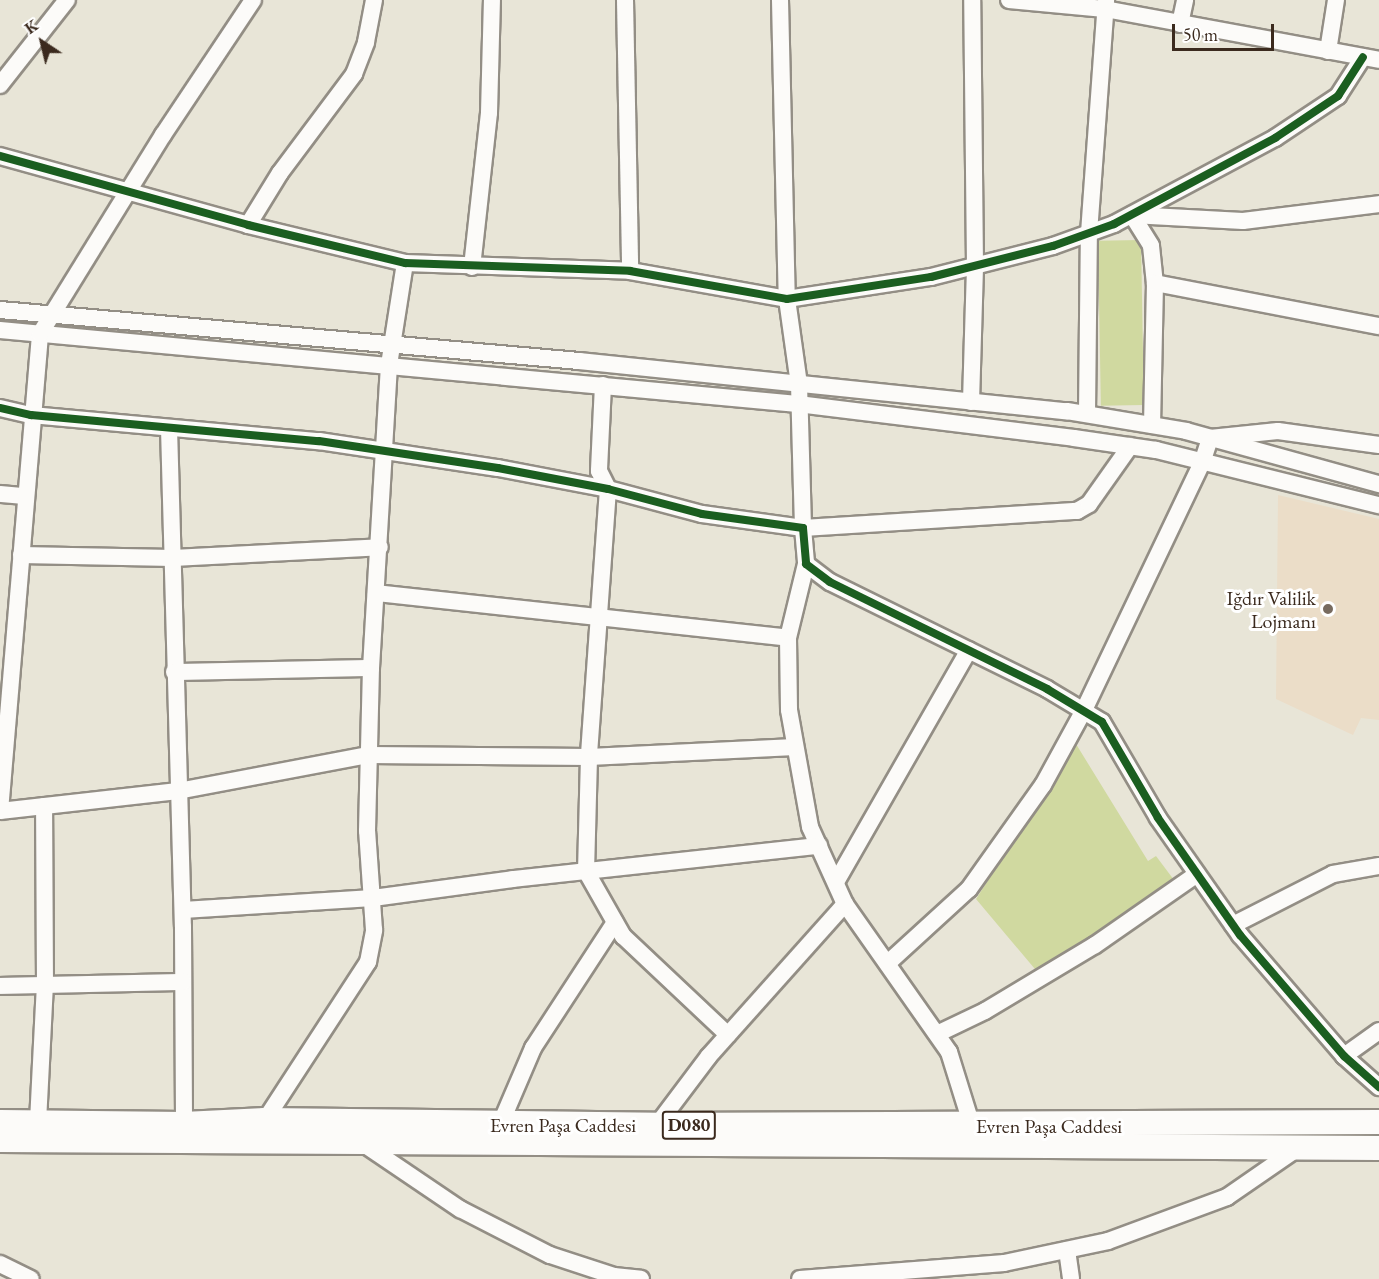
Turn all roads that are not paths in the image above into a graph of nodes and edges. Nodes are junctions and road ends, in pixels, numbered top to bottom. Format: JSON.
{"nodes":[{"id":1,"x":67,"y":0,"type":"edge"},
{"id":2,"x":253,"y":0,"type":"edge"},
{"id":3,"x":374,"y":0,"type":"edge"},
{"id":4,"x":492,"y":0,"type":"edge"},
{"id":5,"x":625,"y":0,"type":"edge"},
{"id":6,"x":780,"y":0,"type":"edge"},
{"id":7,"x":972,"y":0,"type":"edge"},
{"id":8,"x":1009,"y":0,"type":"edge"},
{"id":9,"x":1185,"y":0,"type":"edge"},
{"id":10,"x":1336,"y":0,"type":"edge"},
{"id":11,"x":1105,"y":4,"type":"edge"},
{"id":12,"x":1180,"y":24,"type":"junction"},
{"id":13,"x":1328,"y":51,"type":"junction"},
{"id":14,"x":1371,"y":59,"type":"edge"},
{"id":15,"x":0,"y":85,"type":"edge"},
{"id":16,"x":0,"y":156,"type":"edge"},
{"id":17,"x":128,"y":192,"type":"junction"},
{"id":18,"x":1379,"y":204,"type":"edge"},
{"id":19,"x":1132,"y":215,"type":"junction"},
{"id":20,"x":248,"y":225,"type":"junction"},
{"id":21,"x":1089,"y":233,"type":"junction"},
{"id":22,"x":405,"y":263,"type":"junction"},
{"id":23,"x":975,"y":266,"type":"junction"},
{"id":24,"x":472,"y":267,"type":"junction"},
{"id":25,"x":630,"y":271,"type":"junction"},
{"id":26,"x":1155,"y":283,"type":"junction"},
{"id":27,"x":787,"y":299,"type":"junction"},
{"id":28,"x":0,"y":310,"type":"edge"},
{"id":29,"x":51,"y":315,"type":"junction"},
{"id":30,"x":1379,"y":326,"type":"edge"},
{"id":31,"x":0,"y":330,"type":"edge"},
{"id":32,"x":40,"y":334,"type":"junction"},
{"id":33,"x":393,"y":344,"type":"junction"},
{"id":34,"x":389,"y":365,"type":"junction"},
{"id":35,"x":799,"y":384,"type":"junction"},
{"id":36,"x":603,"y":385,"type":"junction"},
{"id":37,"x":971,"y":402,"type":"junction"},
{"id":38,"x":798,"y":404,"type":"junction"},
{"id":39,"x":0,"y":408,"type":"edge"},
{"id":40,"x":1087,"y":414,"type":"junction"},
{"id":41,"x":31,"y":415,"type":"junction"},
{"id":42,"x":1152,"y":425,"type":"junction"},
{"id":43,"x":169,"y":428,"type":"junction"},
{"id":44,"x":1210,"y":438,"type":"junction"},
{"id":45,"x":1379,"y":445,"type":"edge"},
{"id":46,"x":1130,"y":446,"type":"junction"},
{"id":47,"x":387,"y":452,"type":"junction"},
{"id":48,"x":1202,"y":463,"type":"junction"},
{"id":49,"x":1379,"y":484,"type":"edge"},
{"id":50,"x":608,"y":489,"type":"junction"},
{"id":51,"x":0,"y":494,"type":"edge"},
{"id":52,"x":25,"y":496,"type":"junction"},
{"id":53,"x":1379,"y":505,"type":"edge"},
{"id":54,"x":803,"y":528,"type":"junction"},
{"id":55,"x":380,"y":547,"type":"junction"},
{"id":56,"x":21,"y":555,"type":"junction"},
{"id":57,"x":173,"y":558,"type":"junction"},
{"id":58,"x":806,"y":564,"type":"junction"},
{"id":59,"x":376,"y":592,"type":"junction"},
{"id":60,"x":601,"y":615,"type":"junction"},
{"id":61,"x":8,"y":625,"type":"edge"},
{"id":62,"x":788,"y":638,"type":"junction"},
{"id":63,"x":969,"y":650,"type":"junction"},
{"id":64,"x":371,"y":668,"type":"junction"},
{"id":65,"x":174,"y":672,"type":"junction"},
{"id":66,"x":1084,"y":710,"type":"junction"},
{"id":67,"x":795,"y":747,"type":"junction"},
{"id":68,"x":369,"y":755,"type":"junction"},
{"id":69,"x":589,"y":758,"type":"junction"},
{"id":70,"x":178,"y":791,"type":"junction"},
{"id":71,"x":44,"y":806,"type":"junction"},
{"id":72,"x":0,"y":811,"type":"edge"},
{"id":73,"x":819,"y":846,"type":"junction"},
{"id":74,"x":1379,"y":866,"type":"edge"},
{"id":75,"x":586,"y":871,"type":"junction"},
{"id":76,"x":1197,"y":874,"type":"junction"},
{"id":77,"x":836,"y":882,"type":"junction"},
{"id":78,"x":373,"y":898,"type":"junction"},
{"id":79,"x":845,"y":904,"type":"junction"},
{"id":80,"x":183,"y":910,"type":"junction"},
{"id":81,"x":615,"y":922,"type":"junction"},
{"id":82,"x":1233,"y":925,"type":"junction"},
{"id":83,"x":889,"y":962,"type":"junction"},
{"id":84,"x":183,"y":982,"type":"junction"},
{"id":85,"x":45,"y":985,"type":"junction"},
{"id":86,"x":0,"y":986,"type":"edge"},
{"id":87,"x":1379,"y":1031,"type":"edge"},
{"id":88,"x":937,"y":1034,"type":"junction"},
{"id":89,"x":728,"y":1035,"type":"junction"},
{"id":90,"x":1344,"y":1056,"type":"junction"},
{"id":91,"x":1379,"y":1087,"type":"edge"},
{"id":92,"x":265,"y":1120,"type":"junction"},
{"id":93,"x":0,"y":1122,"type":"edge"},
{"id":94,"x":38,"y":1122,"type":"junction"},
{"id":95,"x":1379,"y":1122,"type":"edge"},
{"id":96,"x":184,"y":1124,"type":"junction"},
{"id":97,"x":500,"y":1125,"type":"junction"},
{"id":98,"x":657,"y":1125,"type":"junction"},
{"id":99,"x":972,"y":1125,"type":"junction"},
{"id":100,"x":0,"y":1140,"type":"edge"},
{"id":101,"x":358,"y":1140,"type":"junction"},
{"id":102,"x":1299,"y":1147,"type":"junction"},
{"id":103,"x":1379,"y":1148,"type":"edge"},
{"id":104,"x":1067,"y":1250,"type":"junction"},
{"id":105,"x":0,"y":1264,"type":"edge"},
{"id":106,"x":597,"y":1275,"type":"edge"},
{"id":107,"x":31,"y":1279,"type":"edge"},
{"id":108,"x":640,"y":1279,"type":"edge"},
{"id":109,"x":800,"y":1279,"type":"edge"},
{"id":110,"x":1071,"y":1279,"type":"edge"}],
"edges":[{"from":1,"to":15,"type":"street"},
{"from":2,"to":17,"type":"street"},
{"from":3,"to":20,"type":"street"},
{"from":4,"to":24,"type":"street"},
{"from":5,"to":25,"type":"street"},
{"from":6,"to":27,"type":"street"},
{"from":7,"to":23,"type":"street"},
{"from":8,"to":11,"type":"street"},
{"from":9,"to":12,"type":"street"},
{"from":10,"to":13,"type":"street"},
{"from":11,"to":12,"type":"street"},
{"from":11,"to":21,"type":"street"},
{"from":12,"to":13,"type":"street"},
{"from":13,"to":14,"type":"street"},
{"from":14,"to":19,"type":"street"},
{"from":16,"to":17,"type":"street"},
{"from":17,"to":20,"type":"street"},
{"from":17,"to":29,"type":"street"},
{"from":18,"to":19,"type":"street"},
{"from":19,"to":21,"type":"street"},
{"from":19,"to":26,"type":"street"},
{"from":20,"to":22,"type":"street"},
{"from":21,"to":23,"type":"street"},
{"from":21,"to":40,"type":"street"},
{"from":22,"to":24,"type":"street"},
{"from":22,"to":33,"type":"street"},
{"from":23,"to":27,"type":"street"},
{"from":23,"to":37,"type":"street"},
{"from":24,"to":25,"type":"street"},
{"from":25,"to":27,"type":"street"},
{"from":26,"to":30,"type":"street"},
{"from":26,"to":42,"type":"street"},
{"from":27,"to":35,"type":"street"},
{"from":28,"to":29,"type":"street"},
{"from":29,"to":32,"type":"street"},
{"from":29,"to":33,"type":"street"},
{"from":31,"to":32,"type":"street"},
{"from":32,"to":34,"type":"street"},
{"from":32,"to":41,"type":"street"},
{"from":33,"to":34,"type":"street"},
{"from":33,"to":35,"type":"street"},
{"from":34,"to":36,"type":"street"},
{"from":34,"to":47,"type":"street"},
{"from":35,"to":37,"type":"street"},
{"from":35,"to":38,"type":"street"},
{"from":36,"to":38,"type":"street"},
{"from":36,"to":50,"type":"street"},
{"from":37,"to":40,"type":"street"},
{"from":38,"to":46,"type":"street"},
{"from":38,"to":54,"type":"street"},
{"from":39,"to":41,"type":"street"},
{"from":40,"to":42,"type":"street"},
{"from":41,"to":43,"type":"street"},
{"from":41,"to":52,"type":"street"},
{"from":42,"to":44,"type":"street"},
{"from":43,"to":47,"type":"street"},
{"from":43,"to":57,"type":"street"},
{"from":44,"to":45,"type":"street"},
{"from":44,"to":48,"type":"street"},
{"from":44,"to":49,"type":"street"},
{"from":46,"to":48,"type":"street"},
{"from":46,"to":54,"type":"street"},
{"from":47,"to":50,"type":"street"},
{"from":47,"to":55,"type":"street"},
{"from":48,"to":53,"type":"street"},
{"from":48,"to":66,"type":"street"},
{"from":50,"to":54,"type":"street"},
{"from":50,"to":60,"type":"street"},
{"from":51,"to":52,"type":"street"},
{"from":52,"to":56,"type":"street"},
{"from":54,"to":58,"type":"street"},
{"from":55,"to":57,"type":"street"},
{"from":55,"to":59,"type":"street"},
{"from":56,"to":57,"type":"street"},
{"from":56,"to":61,"type":"street"},
{"from":57,"to":65,"type":"street"},
{"from":58,"to":62,"type":"street"},
{"from":58,"to":63,"type":"street"},
{"from":59,"to":60,"type":"street"},
{"from":59,"to":64,"type":"street"},
{"from":60,"to":62,"type":"street"},
{"from":60,"to":69,"type":"street"},
{"from":61,"to":72,"type":"street"},
{"from":62,"to":67,"type":"street"},
{"from":63,"to":66,"type":"street"},
{"from":63,"to":77,"type":"street"},
{"from":64,"to":65,"type":"street"},
{"from":64,"to":68,"type":"street"},
{"from":65,"to":70,"type":"street"},
{"from":66,"to":76,"type":"street"},
{"from":66,"to":83,"type":"street"},
{"from":67,"to":69,"type":"street"},
{"from":67,"to":73,"type":"street"},
{"from":68,"to":69,"type":"street"},
{"from":68,"to":70,"type":"street"},
{"from":68,"to":78,"type":"street"},
{"from":69,"to":75,"type":"street"},
{"from":70,"to":71,"type":"street"},
{"from":70,"to":80,"type":"street"},
{"from":71,"to":72,"type":"street"},
{"from":71,"to":85,"type":"street"},
{"from":73,"to":75,"type":"street"},
{"from":73,"to":77,"type":"street"},
{"from":74,"to":82,"type":"street"},
{"from":75,"to":78,"type":"street"},
{"from":75,"to":81,"type":"street"},
{"from":76,"to":82,"type":"street"},
{"from":76,"to":88,"type":"street"},
{"from":77,"to":79,"type":"street"},
{"from":78,"to":80,"type":"street"},
{"from":78,"to":92,"type":"street"},
{"from":79,"to":83,"type":"street"},
{"from":79,"to":89,"type":"street"},
{"from":80,"to":84,"type":"street"},
{"from":81,"to":89,"type":"street"},
{"from":81,"to":97,"type":"street"},
{"from":82,"to":90,"type":"street"},
{"from":83,"to":88,"type":"street"},
{"from":84,"to":85,"type":"street"},
{"from":84,"to":96,"type":"street"},
{"from":85,"to":86,"type":"street"},
{"from":85,"to":94,"type":"street"},
{"from":87,"to":90,"type":"street"},
{"from":88,"to":99,"type":"street"},
{"from":89,"to":98,"type":"street"},
{"from":90,"to":91,"type":"street"},
{"from":92,"to":96,"type":"highway","name":"Evren Paşa Caddesi","number":"D080"},
{"from":92,"to":97,"type":"highway","name":"Evren Paşa Caddesi","number":"D080"},
{"from":93,"to":94,"type":"highway","name":"Evren Paşa Caddesi","number":"D080"},
{"from":94,"to":96,"type":"highway","name":"Evren Paşa Caddesi","number":"D080"},
{"from":95,"to":99,"type":"highway","name":"Evren Paşa Caddesi","number":"D080"},
{"from":97,"to":98,"type":"highway","name":"Evren Paşa Caddesi","number":"D080"},
{"from":98,"to":99,"type":"highway","name":"Evren Paşa Caddesi","number":"D080"},
{"from":100,"to":101,"type":"highway","name":"Evren Paşa Caddesi","number":"D080"},
{"from":101,"to":102,"type":"highway","name":"Evren Paşa Caddesi","number":"D080"},
{"from":101,"to":106,"type":"street"},
{"from":102,"to":103,"type":"highway","name":"Evren Paşa Caddesi","number":"D080"},
{"from":102,"to":104,"type":"street"},
{"from":104,"to":109,"type":"street"},
{"from":104,"to":110,"type":"street"},
{"from":105,"to":107,"type":"street"},
{"from":106,"to":108,"type":"street"}]}
